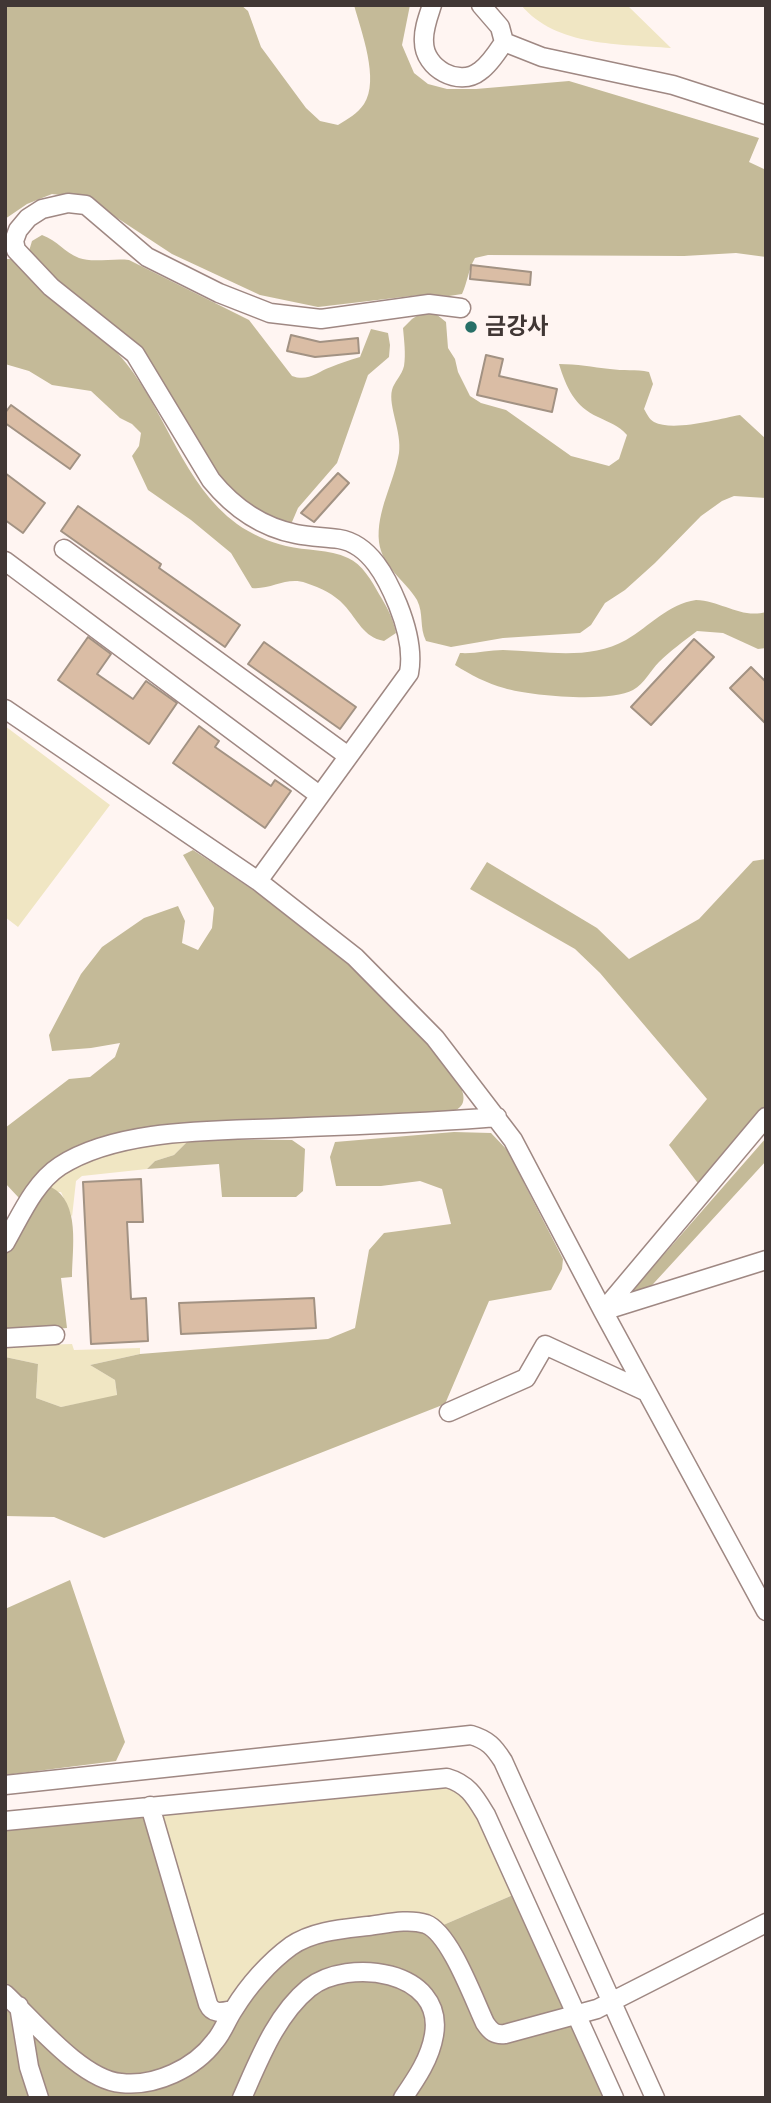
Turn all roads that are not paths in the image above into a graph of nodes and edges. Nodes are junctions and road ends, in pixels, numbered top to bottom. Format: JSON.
{"nodes":[{"id":1,"x":432,"y":5,"type":"edge"},
{"id":2,"x":481,"y":5,"type":"edge"},
{"id":3,"x":505,"y":41,"type":"junction"},
{"id":4,"x":766,"y":115,"type":"edge"},
{"id":5,"x":461,"y":307,"type":"dead end"},
{"id":6,"x":64,"y":548,"type":"dead end"},
{"id":7,"x":5,"y":561,"type":"edge"},
{"id":8,"x":5,"y":709,"type":"edge"},
{"id":9,"x":348,"y":756,"type":"junction"},
{"id":10,"x":319,"y":795,"type":"junction"},
{"id":11,"x":258,"y":881,"type":"junction"},
{"id":12,"x":497,"y":1117,"type":"junction"},
{"id":13,"x":766,"y":1117,"type":"edge"},
{"id":14,"x":5,"y":1243,"type":"edge"},
{"id":15,"x":766,"y":1261,"type":"edge"},
{"id":16,"x":603,"y":1311,"type":"junction"},
{"id":17,"x":55,"y":1335,"type":"dead end"},
{"id":18,"x":5,"y":1338,"type":"edge"},
{"id":19,"x":647,"y":1392,"type":"junction"},
{"id":20,"x":449,"y":1412,"type":"dead end"},
{"id":21,"x":766,"y":1611,"type":"edge"},
{"id":22,"x":5,"y":1785,"type":"edge"},
{"id":23,"x":150,"y":1806,"type":"junction"},
{"id":24,"x":5,"y":1821,"type":"edge"},
{"id":25,"x":766,"y":1923,"type":"edge"},
{"id":26,"x":5,"y":1994,"type":"edge"},
{"id":27,"x":612,"y":2001,"type":"junction"},
{"id":28,"x":233,"y":2010,"type":"junction"},
{"id":29,"x":577,"y":2014,"type":"junction"},
{"id":30,"x":29,"y":2027,"type":"junction"},
{"id":31,"x":39,"y":2098,"type":"edge"},
{"id":32,"x":243,"y":2098,"type":"edge"},
{"id":33,"x":403,"y":2098,"type":"edge"},
{"id":34,"x":614,"y":2098,"type":"edge"},
{"id":35,"x":655,"y":2098,"type":"edge"}],
"edges":[{"from":1,"to":3,"type":"street"},
{"from":2,"to":3,"type":"street"},
{"from":3,"to":4,"type":"street"},
{"from":5,"to":9,"type":"street"},
{"from":6,"to":9,"type":"street"},
{"from":7,"to":10,"type":"street"},
{"from":8,"to":11,"type":"street"},
{"from":9,"to":10,"type":"street"},
{"from":10,"to":11,"type":"street"},
{"from":11,"to":12,"type":"street"},
{"from":12,"to":14,"type":"street"},
{"from":12,"to":16,"type":"street"},
{"from":13,"to":16,"type":"street"},
{"from":15,"to":16,"type":"street"},
{"from":16,"to":19,"type":"street"},
{"from":17,"to":18,"type":"street"},
{"from":19,"to":20,"type":"street"},
{"from":19,"to":21,"type":"street"},
{"from":22,"to":27,"type":"street"},
{"from":23,"to":24,"type":"street"},
{"from":23,"to":28,"type":"street"},
{"from":23,"to":29,"type":"street"},
{"from":25,"to":27,"type":"street"},
{"from":26,"to":30,"type":"street"},
{"from":27,"to":29,"type":"street"},
{"from":27,"to":35,"type":"street"},
{"from":28,"to":29,"type":"street"},
{"from":28,"to":30,"type":"street"},
{"from":29,"to":34,"type":"street"},
{"from":30,"to":31,"type":"street"},
{"from":32,"to":33,"type":"street"}]}
